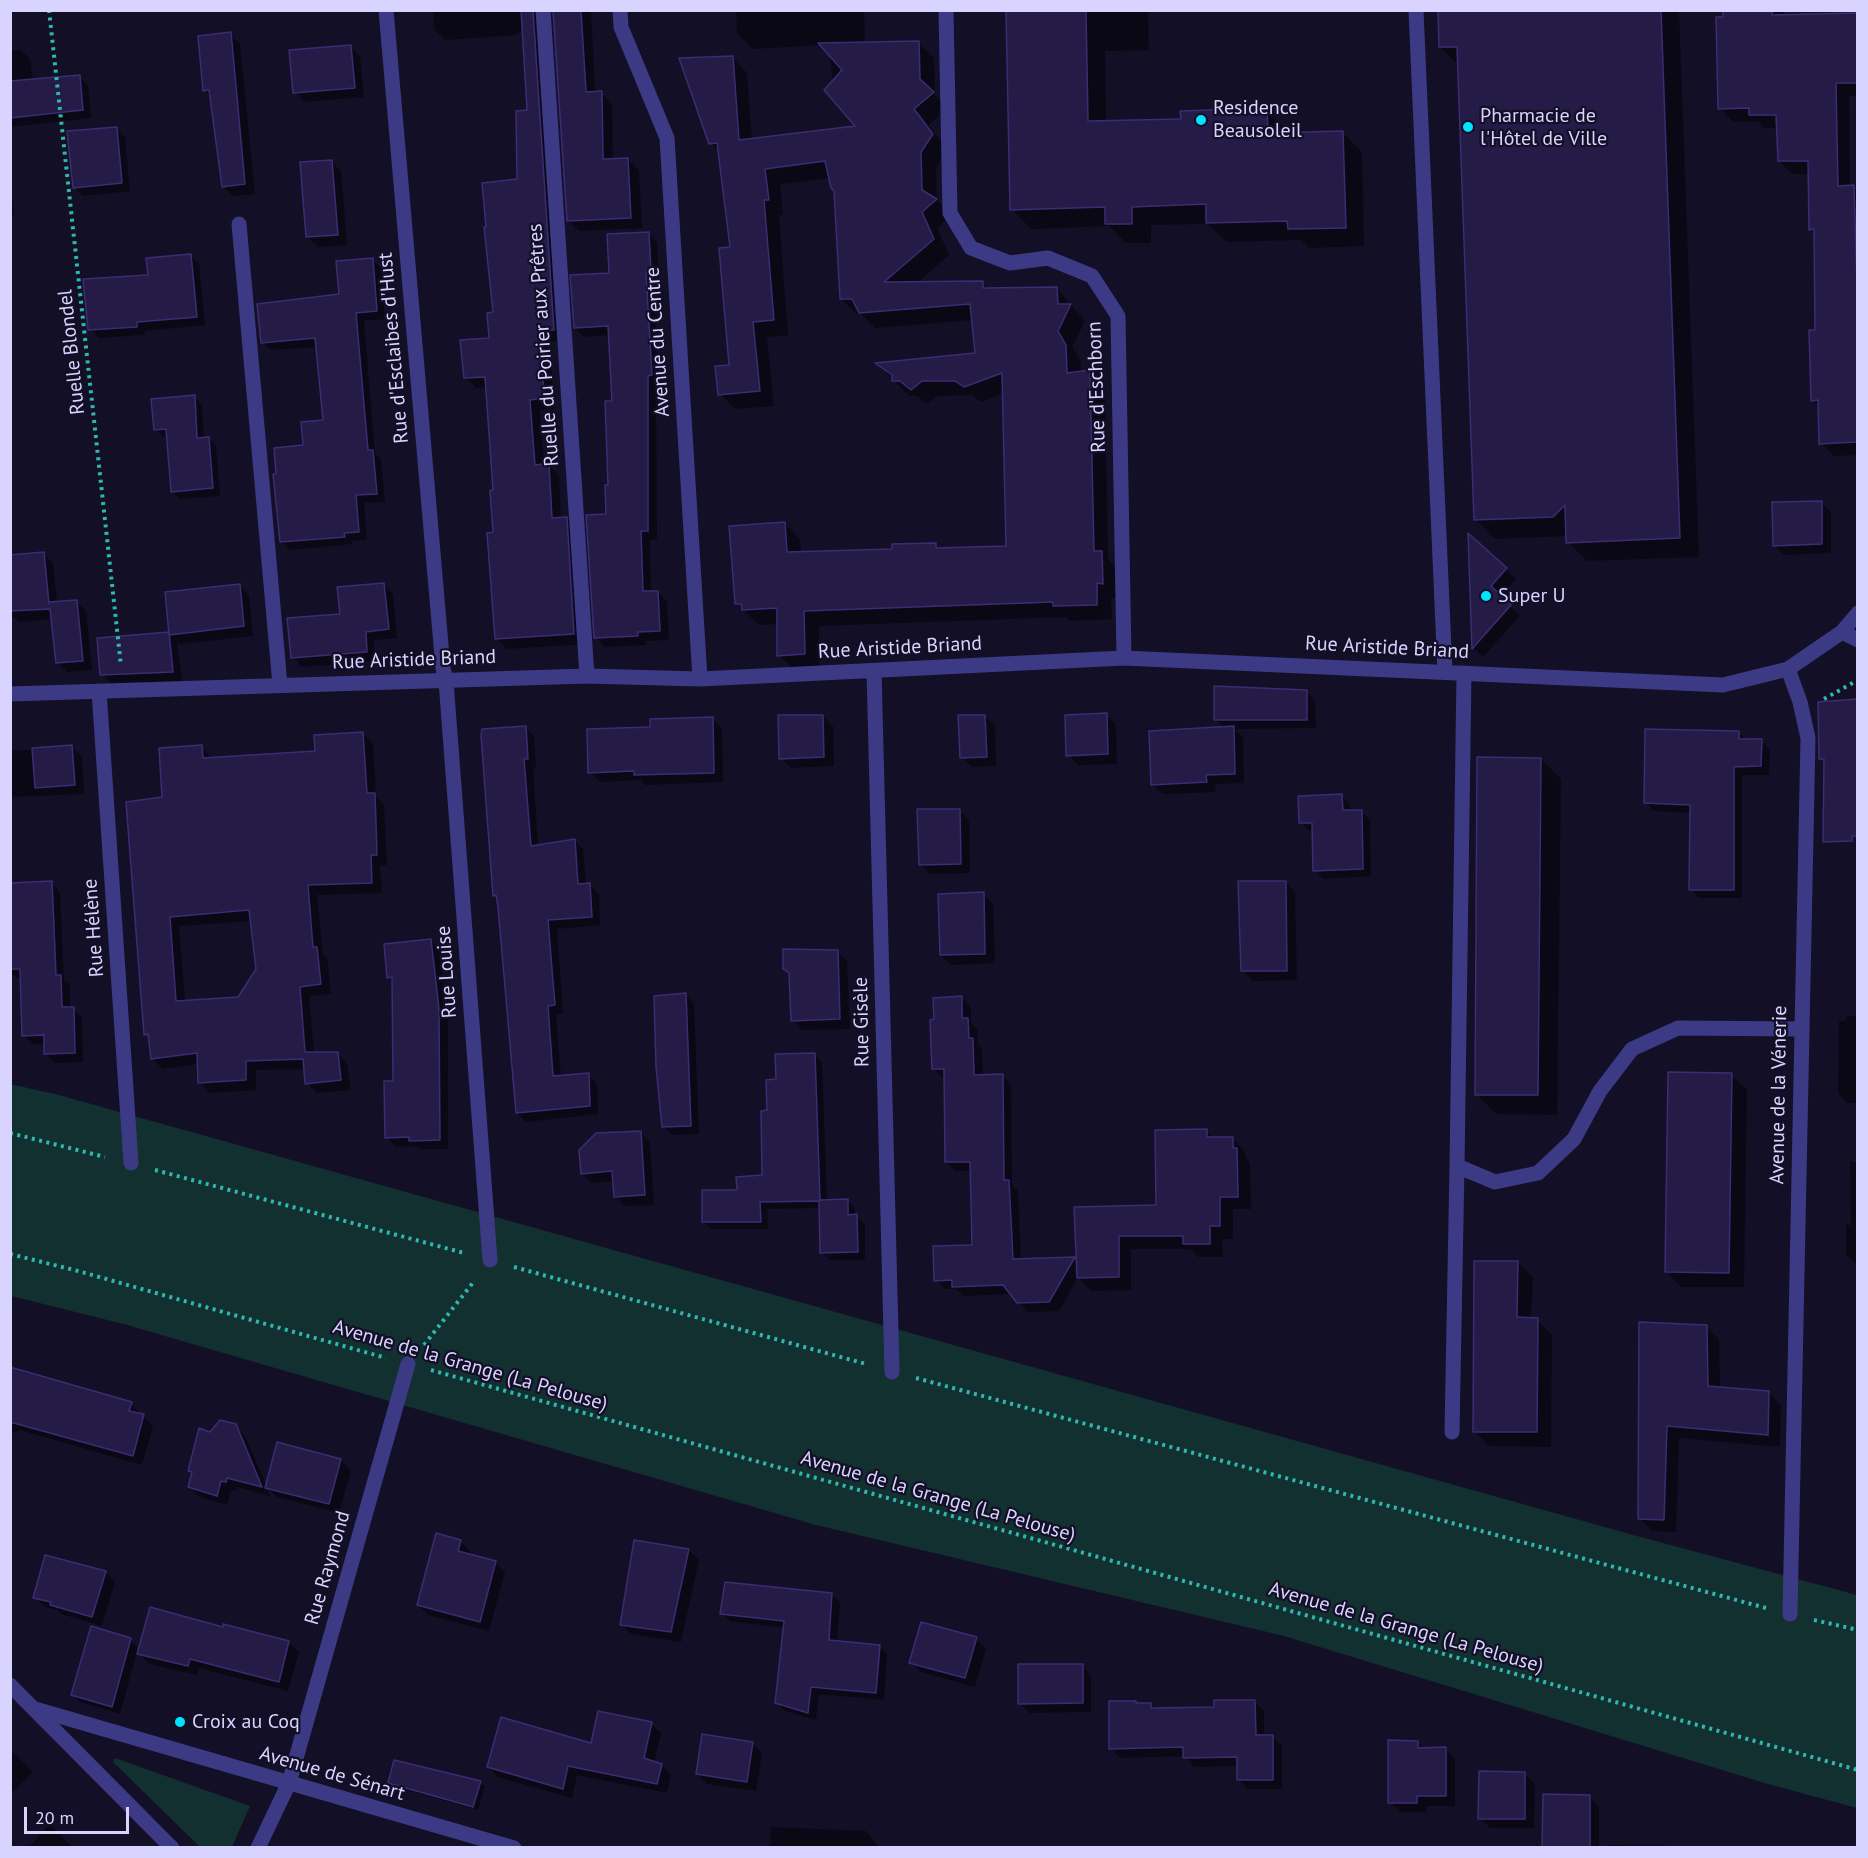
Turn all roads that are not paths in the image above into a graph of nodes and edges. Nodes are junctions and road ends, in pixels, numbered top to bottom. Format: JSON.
{"nodes":[{"id":1,"x":386,"y":10,"type":"edge"},
{"id":2,"x":543,"y":10,"type":"edge"},
{"id":3,"x":620,"y":10,"type":"edge"},
{"id":4,"x":946,"y":10,"type":"edge"},
{"id":5,"x":1416,"y":10,"type":"edge"},
{"id":6,"x":239,"y":224,"type":"dead end"},
{"id":7,"x":1857,"y":613,"type":"edge"},
{"id":8,"x":1842,"y":632,"type":"junction"},
{"id":9,"x":1857,"y":640,"type":"edge"},
{"id":10,"x":1124,"y":658,"type":"junction"},
{"id":11,"x":1788,"y":669,"type":"junction"},
{"id":12,"x":874,"y":671,"type":"junction"},
{"id":13,"x":1445,"y":672,"type":"junction"},
{"id":14,"x":1464,"y":673,"type":"junction"},
{"id":15,"x":587,"y":676,"type":"junction"},
{"id":16,"x":700,"y":679,"type":"junction"},
{"id":17,"x":446,"y":681,"type":"junction"},
{"id":18,"x":280,"y":685,"type":"junction"},
{"id":19,"x":99,"y":691,"type":"junction"},
{"id":20,"x":10,"y":694,"type":"edge"},
{"id":21,"x":1802,"y":1029,"type":"junction"},
{"id":22,"x":130,"y":1163,"type":"road end"},
{"id":23,"x":1457,"y":1166,"type":"junction"},
{"id":24,"x":490,"y":1260,"type":"road end"},
{"id":25,"x":408,"y":1364,"type":"road end"},
{"id":26,"x":892,"y":1372,"type":"road end"},
{"id":27,"x":1452,"y":1432,"type":"dead end"},
{"id":28,"x":1790,"y":1614,"type":"road end"},
{"id":29,"x":10,"y":1685,"type":"edge"},
{"id":30,"x":35,"y":1709,"type":"junction"},
{"id":31,"x":289,"y":1783,"type":"junction"},
{"id":32,"x":172,"y":1848,"type":"edge"},
{"id":33,"x":258,"y":1848,"type":"edge"},
{"id":34,"x":514,"y":1848,"type":"edge"}],
"edges":[{"from":1,"to":17,"type":"street","name":"Rue d'Esclaibes d'Hust"},
{"from":2,"to":15,"type":"street","name":"Ruelle du Poirier aux Prêtres"},
{"from":3,"to":16,"type":"street","name":"Avenue du Centre"},
{"from":4,"to":10,"type":"street","name":"Rue d'Eschborn"},
{"from":5,"to":13,"type":"street"},
{"from":6,"to":18,"type":"street"},
{"from":7,"to":8,"type":"street"},
{"from":8,"to":9,"type":"street"},
{"from":8,"to":11,"type":"street"},
{"from":10,"to":12,"type":"street","name":"Rue Aristide Briand"},
{"from":10,"to":13,"type":"street","name":"Rue Aristide Briand"},
{"from":11,"to":14,"type":"street","name":"Rue Aristide Briand"},
{"from":11,"to":21,"type":"street","name":"Avenue de la Vénerie"},
{"from":12,"to":16,"type":"street","name":"Rue Aristide Briand"},
{"from":12,"to":26,"type":"street","name":"Rue Gisèle"},
{"from":13,"to":14,"type":"street","name":"Rue Aristide Briand"},
{"from":14,"to":23,"type":"street"},
{"from":15,"to":16,"type":"street","name":"Rue Aristide Briand"},
{"from":15,"to":17,"type":"street","name":"Rue Aristide Briand"},
{"from":17,"to":18,"type":"street","name":"Rue Aristide Briand"},
{"from":17,"to":24,"type":"street","name":"Rue Louise"},
{"from":18,"to":19,"type":"street","name":"Rue Aristide Briand"},
{"from":19,"to":20,"type":"street","name":"Rue Aristide Briand"},
{"from":19,"to":22,"type":"street","name":"Rue Hélène"},
{"from":21,"to":23,"type":"street"},
{"from":21,"to":28,"type":"street","name":"Avenue de la Vénerie"},
{"from":23,"to":27,"type":"street"},
{"from":25,"to":31,"type":"street","name":"Rue Raymond"},
{"from":29,"to":30,"type":"street"},
{"from":30,"to":31,"type":"street","name":"Avenue de Sénart"},
{"from":30,"to":32,"type":"street"},
{"from":31,"to":33,"type":"street","name":"Rue Raymond"},
{"from":31,"to":34,"type":"street","name":"Avenue de Sénart"}]}
